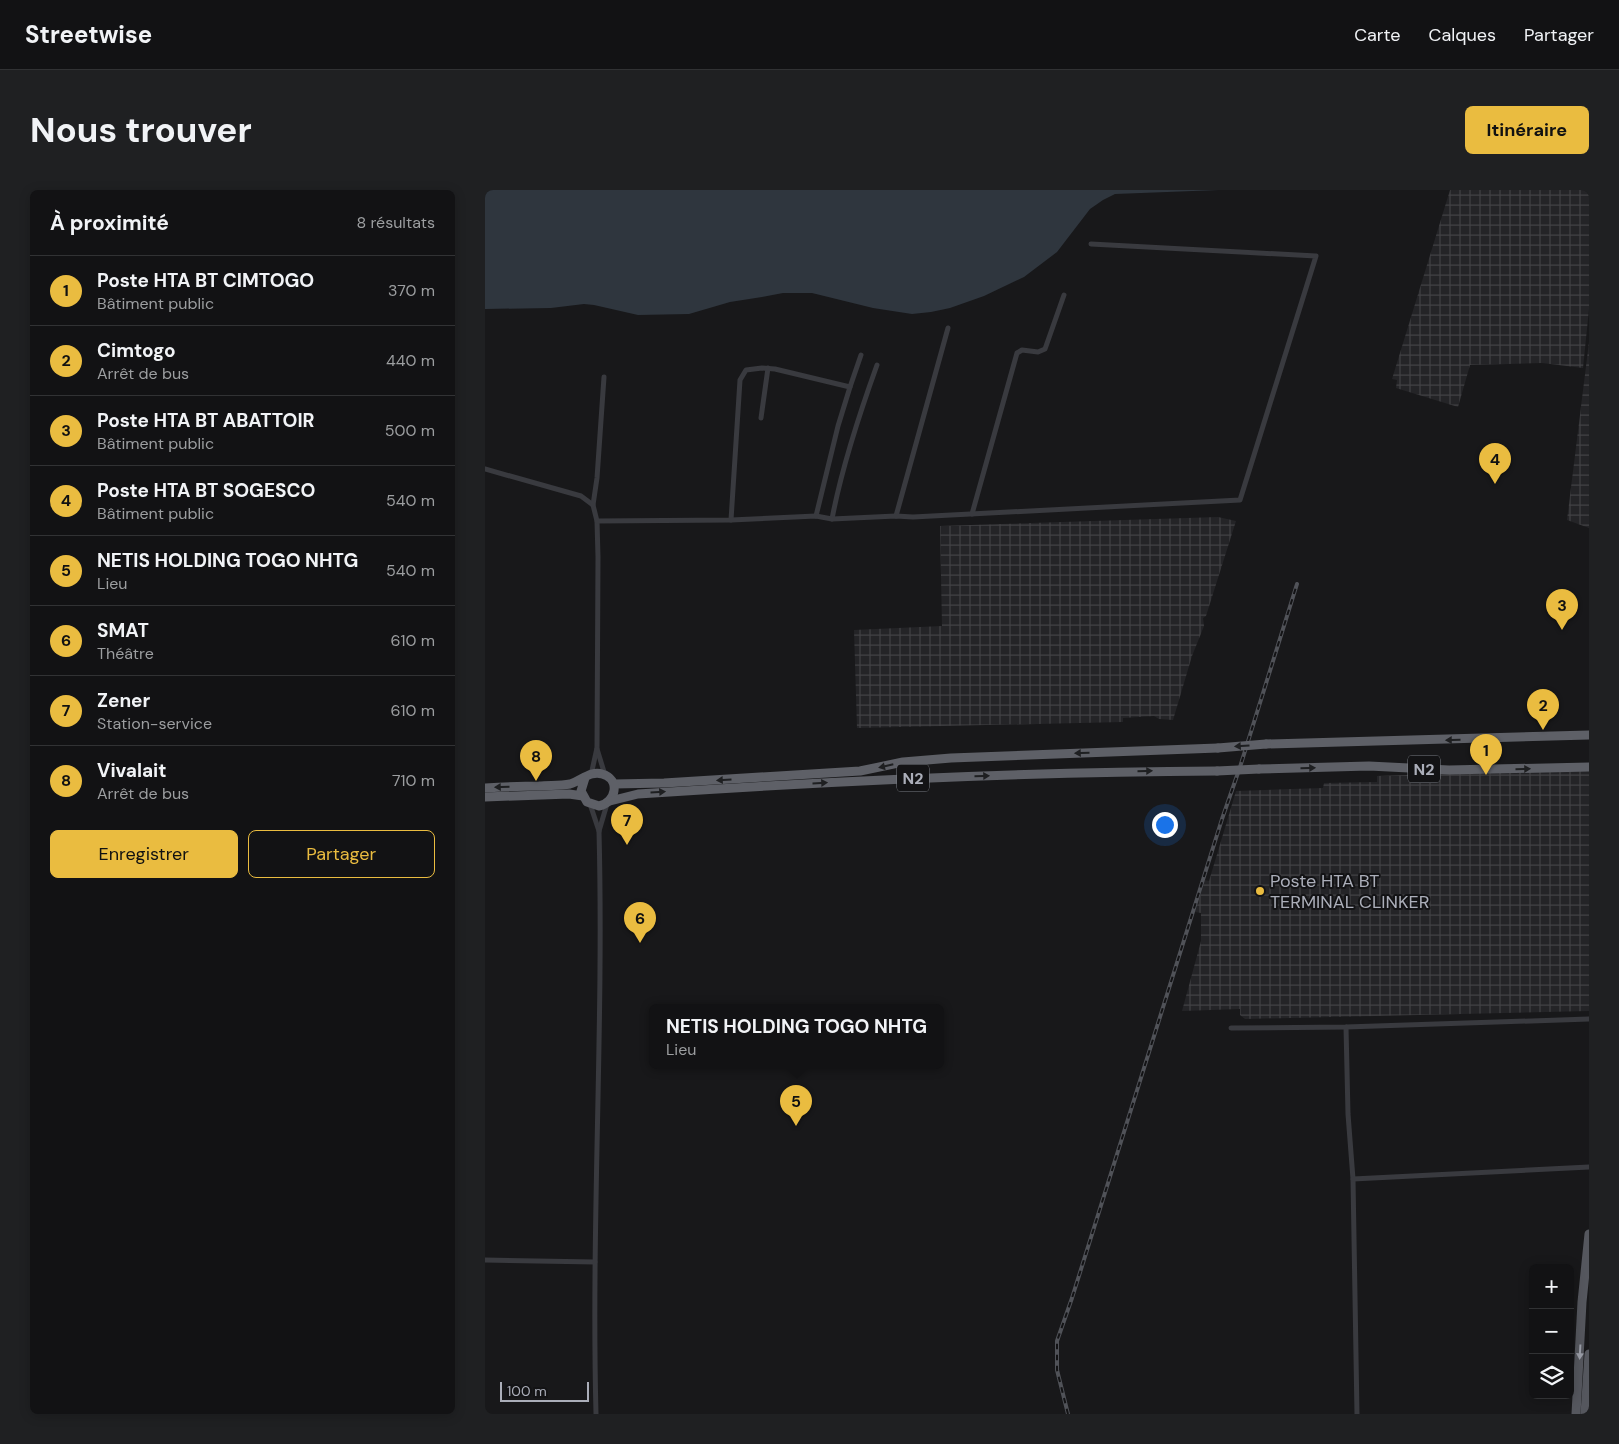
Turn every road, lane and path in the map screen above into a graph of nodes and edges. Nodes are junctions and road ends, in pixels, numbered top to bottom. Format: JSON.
{"nodes":[{"id":1,"x":1091,"y":244,"type":"dead end"},
{"id":2,"x":1064,"y":295,"type":"dead end"},
{"id":3,"x":948,"y":328,"type":"dead end"},
{"id":4,"x":861,"y":355,"type":"dead end"},
{"id":5,"x":877,"y":365,"type":"dead end"},
{"id":6,"x":768,"y":368,"type":"junction"},
{"id":7,"x":604,"y":377,"type":"dead end"},
{"id":8,"x":850,"y":387,"type":"junction"},
{"id":9,"x":761,"y":418,"type":"dead end"},
{"id":10,"x":485,"y":469,"type":"edge"},
{"id":11,"x":593,"y":505,"type":"junction"},
{"id":12,"x":972,"y":514,"type":"junction"},
{"id":13,"x":816,"y":516,"type":"junction"},
{"id":14,"x":896,"y":516,"type":"junction"},
{"id":15,"x":832,"y":519,"type":"junction"},
{"id":16,"x":731,"y":520,"type":"junction"},
{"id":17,"x":597,"y":521,"type":"junction"},
{"id":18,"x":1589,"y":735,"type":"edge"},
{"id":19,"x":597,"y":748,"type":"junction"},
{"id":20,"x":1589,"y":767,"type":"edge"},
{"id":21,"x":605,"y":775,"type":"junction"},
{"id":22,"x":588,"y":776,"type":"junction"},
{"id":23,"x":614,"y":784,"type":"junction"},
{"id":24,"x":485,"y":788,"type":"edge"},
{"id":25,"x":583,"y":796,"type":"junction"},
{"id":26,"x":485,"y":797,"type":"edge"},
{"id":27,"x":608,"y":802,"type":"junction"},
{"id":28,"x":590,"y":804,"type":"junction"},
{"id":29,"x":599,"y":831,"type":"junction"},
{"id":30,"x":1589,"y":1019,"type":"edge"},
{"id":31,"x":1346,"y":1027,"type":"junction"},
{"id":32,"x":1231,"y":1028,"type":"dead end"},
{"id":33,"x":1589,"y":1166,"type":"edge"},
{"id":34,"x":1353,"y":1179,"type":"junction"},
{"id":35,"x":1589,"y":1234,"type":"edge"},
{"id":36,"x":485,"y":1260,"type":"edge"},
{"id":37,"x":595,"y":1262,"type":"junction"},
{"id":38,"x":1589,"y":1354,"type":"edge"},
{"id":39,"x":596,"y":1414,"type":"edge"},
{"id":40,"x":1357,"y":1414,"type":"edge"},
{"id":41,"x":1576,"y":1414,"type":"edge"},
{"id":42,"x":1585,"y":1414,"type":"edge"}],
"edges":[{"from":1,"to":12,"type":"street"},
{"from":2,"to":12,"type":"street"},
{"from":3,"to":14,"type":"street"},
{"from":4,"to":8,"type":"street"},
{"from":5,"to":15,"type":"street"},
{"from":6,"to":8,"type":"street"},
{"from":6,"to":9,"type":"street"},
{"from":6,"to":16,"type":"street"},
{"from":7,"to":11,"type":"street"},
{"from":8,"to":13,"type":"street"},
{"from":10,"to":11,"type":"street"},
{"from":11,"to":17,"type":"street"},
{"from":12,"to":14,"type":"street"},
{"from":13,"to":15,"type":"street"},
{"from":13,"to":16,"type":"street"},
{"from":14,"to":15,"type":"street"},
{"from":16,"to":17,"type":"street"},
{"from":17,"to":19,"type":"street"},
{"from":18,"to":23,"type":"highway","number":"N2","one_way":true,"bridge":true},
{"from":19,"to":21,"type":"street"},
{"from":19,"to":22,"type":"street"},
{"from":27,"to":20,"type":"highway","number":"N2","one_way":true,"bridge":true},
{"from":21,"to":22,"type":"highway"},
{"from":21,"to":23,"type":"highway"},
{"from":22,"to":24,"type":"highway","one_way":true},
{"from":22,"to":25,"type":"highway"},
{"from":23,"to":27,"type":"highway"},
{"from":25,"to":26,"type":"highway"},
{"from":25,"to":28,"type":"highway"},
{"from":27,"to":28,"type":"highway"},
{"from":27,"to":29,"type":"street"},
{"from":28,"to":29,"type":"street"},
{"from":29,"to":37,"type":"street"},
{"from":30,"to":31,"type":"street"},
{"from":31,"to":32,"type":"street"},
{"from":31,"to":34,"type":"street"},
{"from":33,"to":34,"type":"street"},
{"from":34,"to":40,"type":"street"},
{"from":35,"to":41,"type":"main road","one_way":true},
{"from":36,"to":37,"type":"street"},
{"from":37,"to":39,"type":"street"},
{"from":38,"to":42,"type":"main road"}]}
